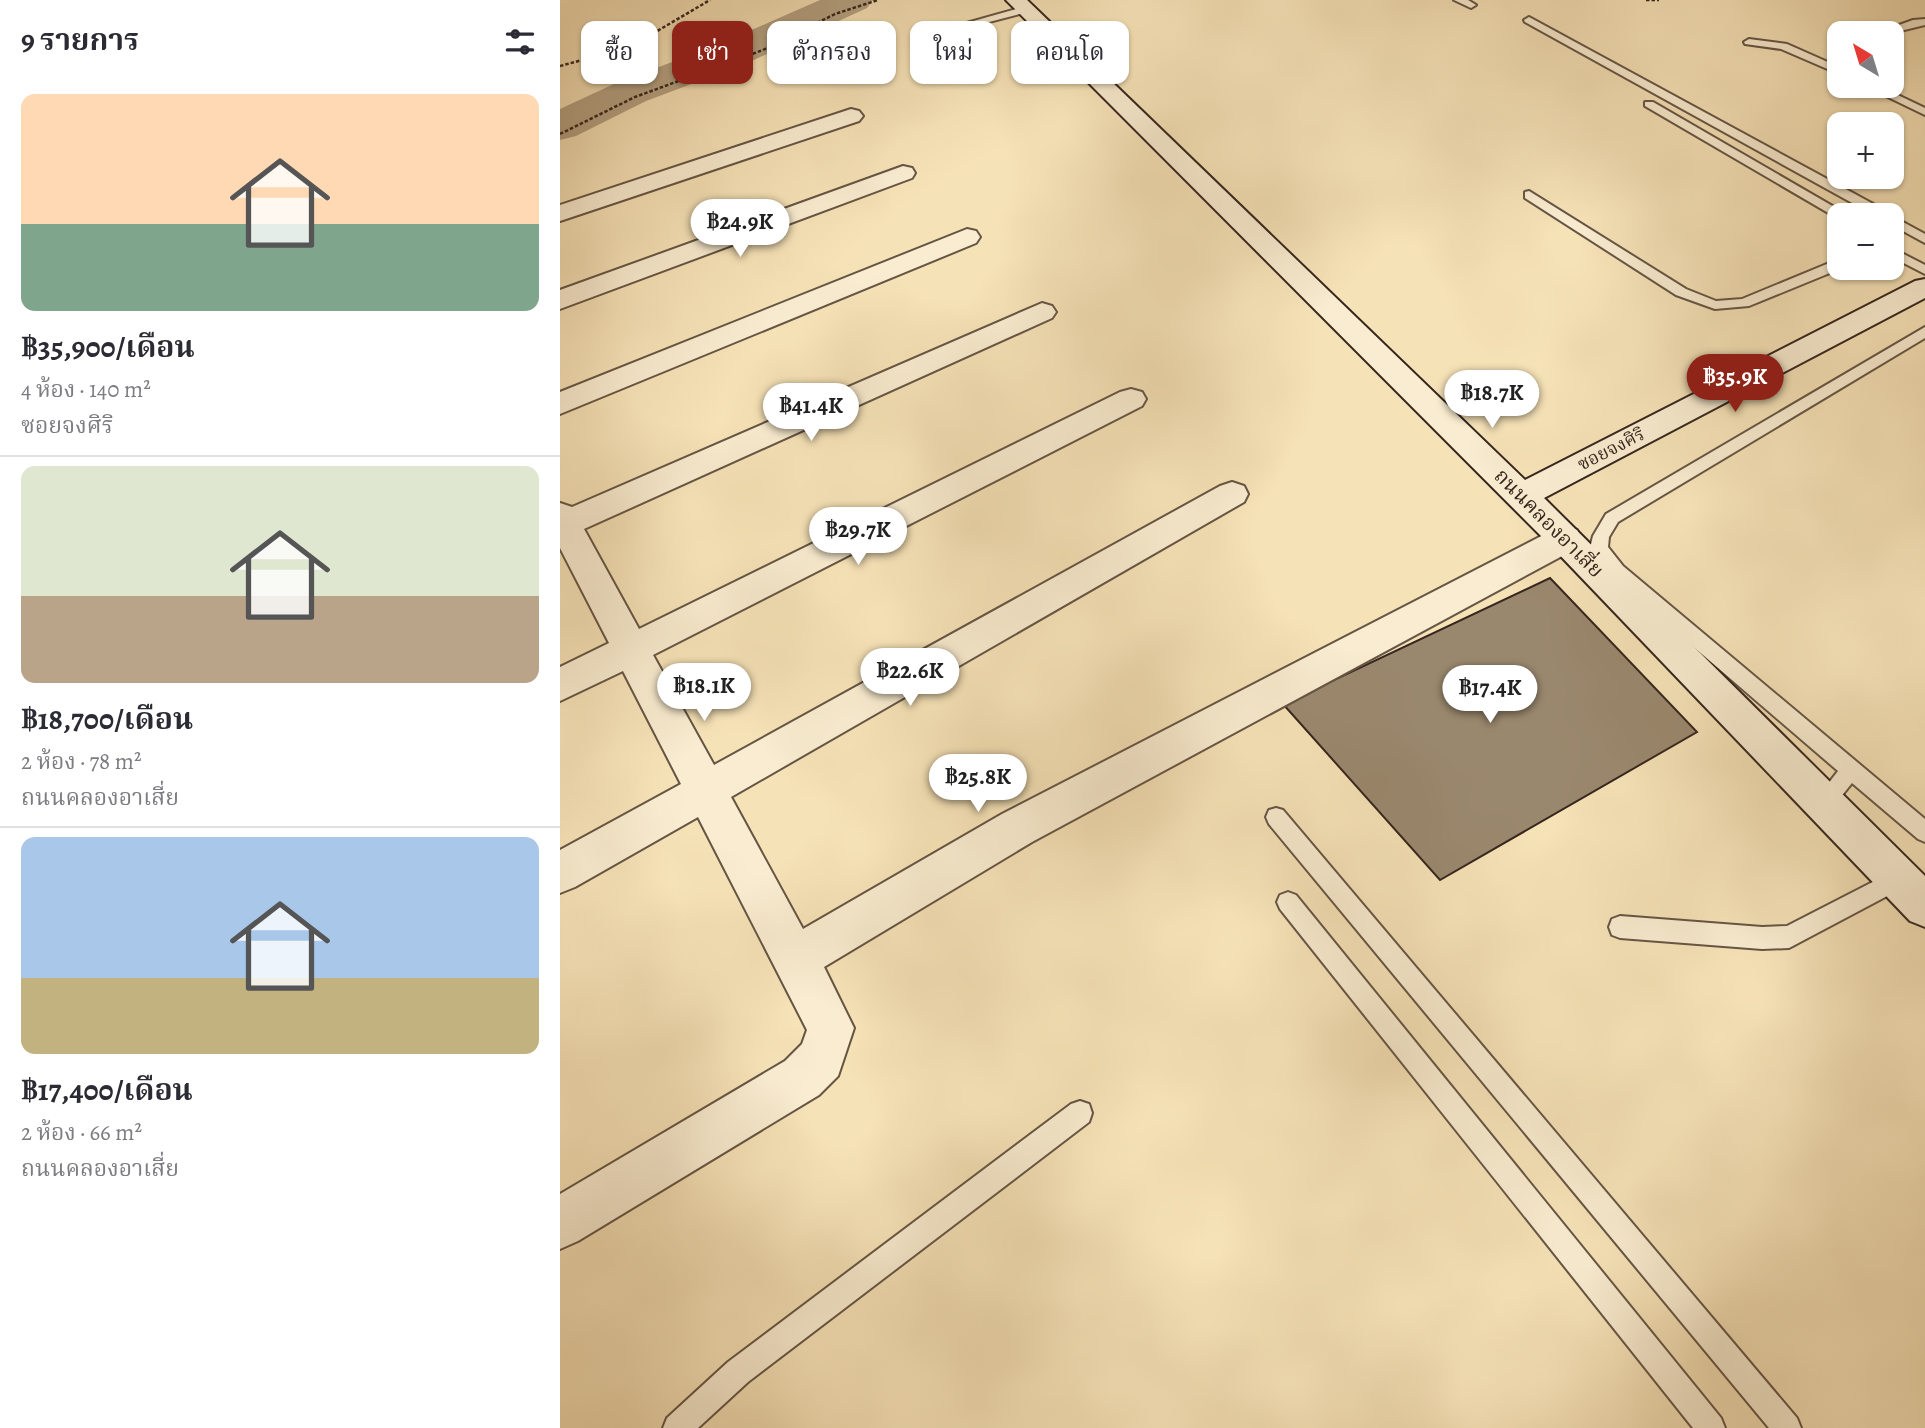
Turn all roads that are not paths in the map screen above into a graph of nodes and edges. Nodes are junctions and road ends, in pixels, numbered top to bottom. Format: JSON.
{"nodes":[{"id":1,"x":1459,"y":0,"type":"edge"},
{"id":2,"x":1022,"y":5,"type":"edge"},
{"id":3,"x":1471,"y":5,"type":"dead end"},
{"id":4,"x":1529,"y":20,"type":"dead end"},
{"id":5,"x":971,"y":21,"type":"edge"},
{"id":6,"x":1925,"y":22,"type":"edge"},
{"id":7,"x":1904,"y":26,"type":"edge"},
{"id":8,"x":1749,"y":43,"type":"dead end"},
{"id":9,"x":1827,"y":66,"type":"edge"},
{"id":10,"x":1904,"y":88,"type":"edge"},
{"id":11,"x":1896,"y":98,"type":"edge"},
{"id":12,"x":1925,"y":98,"type":"edge"},
{"id":13,"x":1649,"y":104,"type":"dead end"},
{"id":14,"x":1925,"y":112,"type":"edge"},
{"id":15,"x":850,"y":117,"type":"dead end"},
{"id":16,"x":903,"y":173,"type":"dead end"},
{"id":17,"x":1529,"y":195,"type":"dead end"},
{"id":18,"x":1861,"y":203,"type":"edge"},
{"id":19,"x":1827,"y":206,"type":"edge"},
{"id":20,"x":560,"y":213,"type":"edge"},
{"id":21,"x":1904,"y":227,"type":"edge"},
{"id":22,"x":967,"y":237,"type":"dead end"},
{"id":23,"x":1925,"y":239,"type":"edge"},
{"id":24,"x":1904,"y":259,"type":"edge"},
{"id":25,"x":1827,"y":269,"type":"edge"},
{"id":26,"x":1925,"y":270,"type":"edge"},
{"id":27,"x":1925,"y":287,"type":"edge"},
{"id":28,"x":560,"y":300,"type":"edge"},
{"id":29,"x":1042,"y":312,"type":"dead end"},
{"id":30,"x":1925,"y":332,"type":"edge"},
{"id":31,"x":1131,"y":399,"type":"dead end"},
{"id":32,"x":560,"y":404,"type":"edge"},
{"id":33,"x":1233,"y":494,"type":"dead end"},
{"id":34,"x":1521,"y":496,"type":"junction"},
{"id":35,"x":562,"y":522,"type":"edge"},
{"id":36,"x":1565,"y":539,"type":"junction"},
{"id":37,"x":631,"y":650,"type":"junction"},
{"id":38,"x":560,"y":685,"type":"edge"},
{"id":39,"x":1851,"y":771,"type":"junction"},
{"id":40,"x":705,"y":789,"type":"junction"},
{"id":41,"x":1824,"y":802,"type":"junction"},
{"id":42,"x":1276,"y":817,"type":"dead end"},
{"id":43,"x":1925,"y":832,"type":"edge"},
{"id":44,"x":560,"y":873,"type":"edge"},
{"id":45,"x":1898,"y":878,"type":"junction"},
{"id":46,"x":1288,"y":902,"type":"dead end"},
{"id":47,"x":1925,"y":906,"type":"edge"},
{"id":48,"x":1620,"y":927,"type":"dead end"},
{"id":49,"x":795,"y":958,"type":"junction"},
{"id":50,"x":1080,"y":1113,"type":"dead end"},
{"id":51,"x":560,"y":1223,"type":"edge"},
{"id":52,"x":677,"y":1428,"type":"edge"},
{"id":53,"x":1711,"y":1428,"type":"edge"},
{"id":54,"x":1787,"y":1428,"type":"edge"}],
"edges":[{"from":1,"to":3,"type":"lane"},
{"from":2,"to":5,"type":"lane"},
{"from":2,"to":34,"type":"street","name":"ถนนคลองอาเสี่ย"},
{"from":4,"to":18,"type":"lane"},
{"from":6,"to":7,"type":"lane"},
{"from":8,"to":9,"type":"lane"},
{"from":10,"to":12,"type":"lane"},
{"from":11,"to":14,"type":"lane"},
{"from":13,"to":19,"type":"lane"},
{"from":15,"to":20,"type":"street"},
{"from":16,"to":28,"type":"street"},
{"from":17,"to":25,"type":"lane"},
{"from":21,"to":23,"type":"lane"},
{"from":22,"to":32,"type":"street"},
{"from":24,"to":26,"type":"lane"},
{"from":27,"to":34,"type":"street","name":"ซอยจงศิริ"},
{"from":29,"to":35,"type":"street"},
{"from":30,"to":39,"type":"lane"},
{"from":31,"to":37,"type":"street"},
{"from":33,"to":40,"type":"street"},
{"from":34,"to":36,"type":"street","name":"ถนนคลองอาเสี่ย"},
{"from":35,"to":37,"type":"street"},
{"from":36,"to":41,"type":"street","name":"ถนนคลองอาเสี่ย"},
{"from":36,"to":49,"type":"street"},
{"from":37,"to":38,"type":"street"},
{"from":37,"to":40,"type":"street"},
{"from":39,"to":41,"type":"lane"},
{"from":39,"to":43,"type":"lane"},
{"from":40,"to":44,"type":"street"},
{"from":40,"to":49,"type":"street"},
{"from":41,"to":45,"type":"street","name":"ถนนคลองอาเสี่ย"},
{"from":42,"to":54,"type":"lane"},
{"from":45,"to":47,"type":"street","name":"ถนนคลองอาเสี่ย"},
{"from":45,"to":48,"type":"lane"},
{"from":46,"to":53,"type":"lane"},
{"from":49,"to":51,"type":"street"},
{"from":50,"to":52,"type":"lane"}]}
